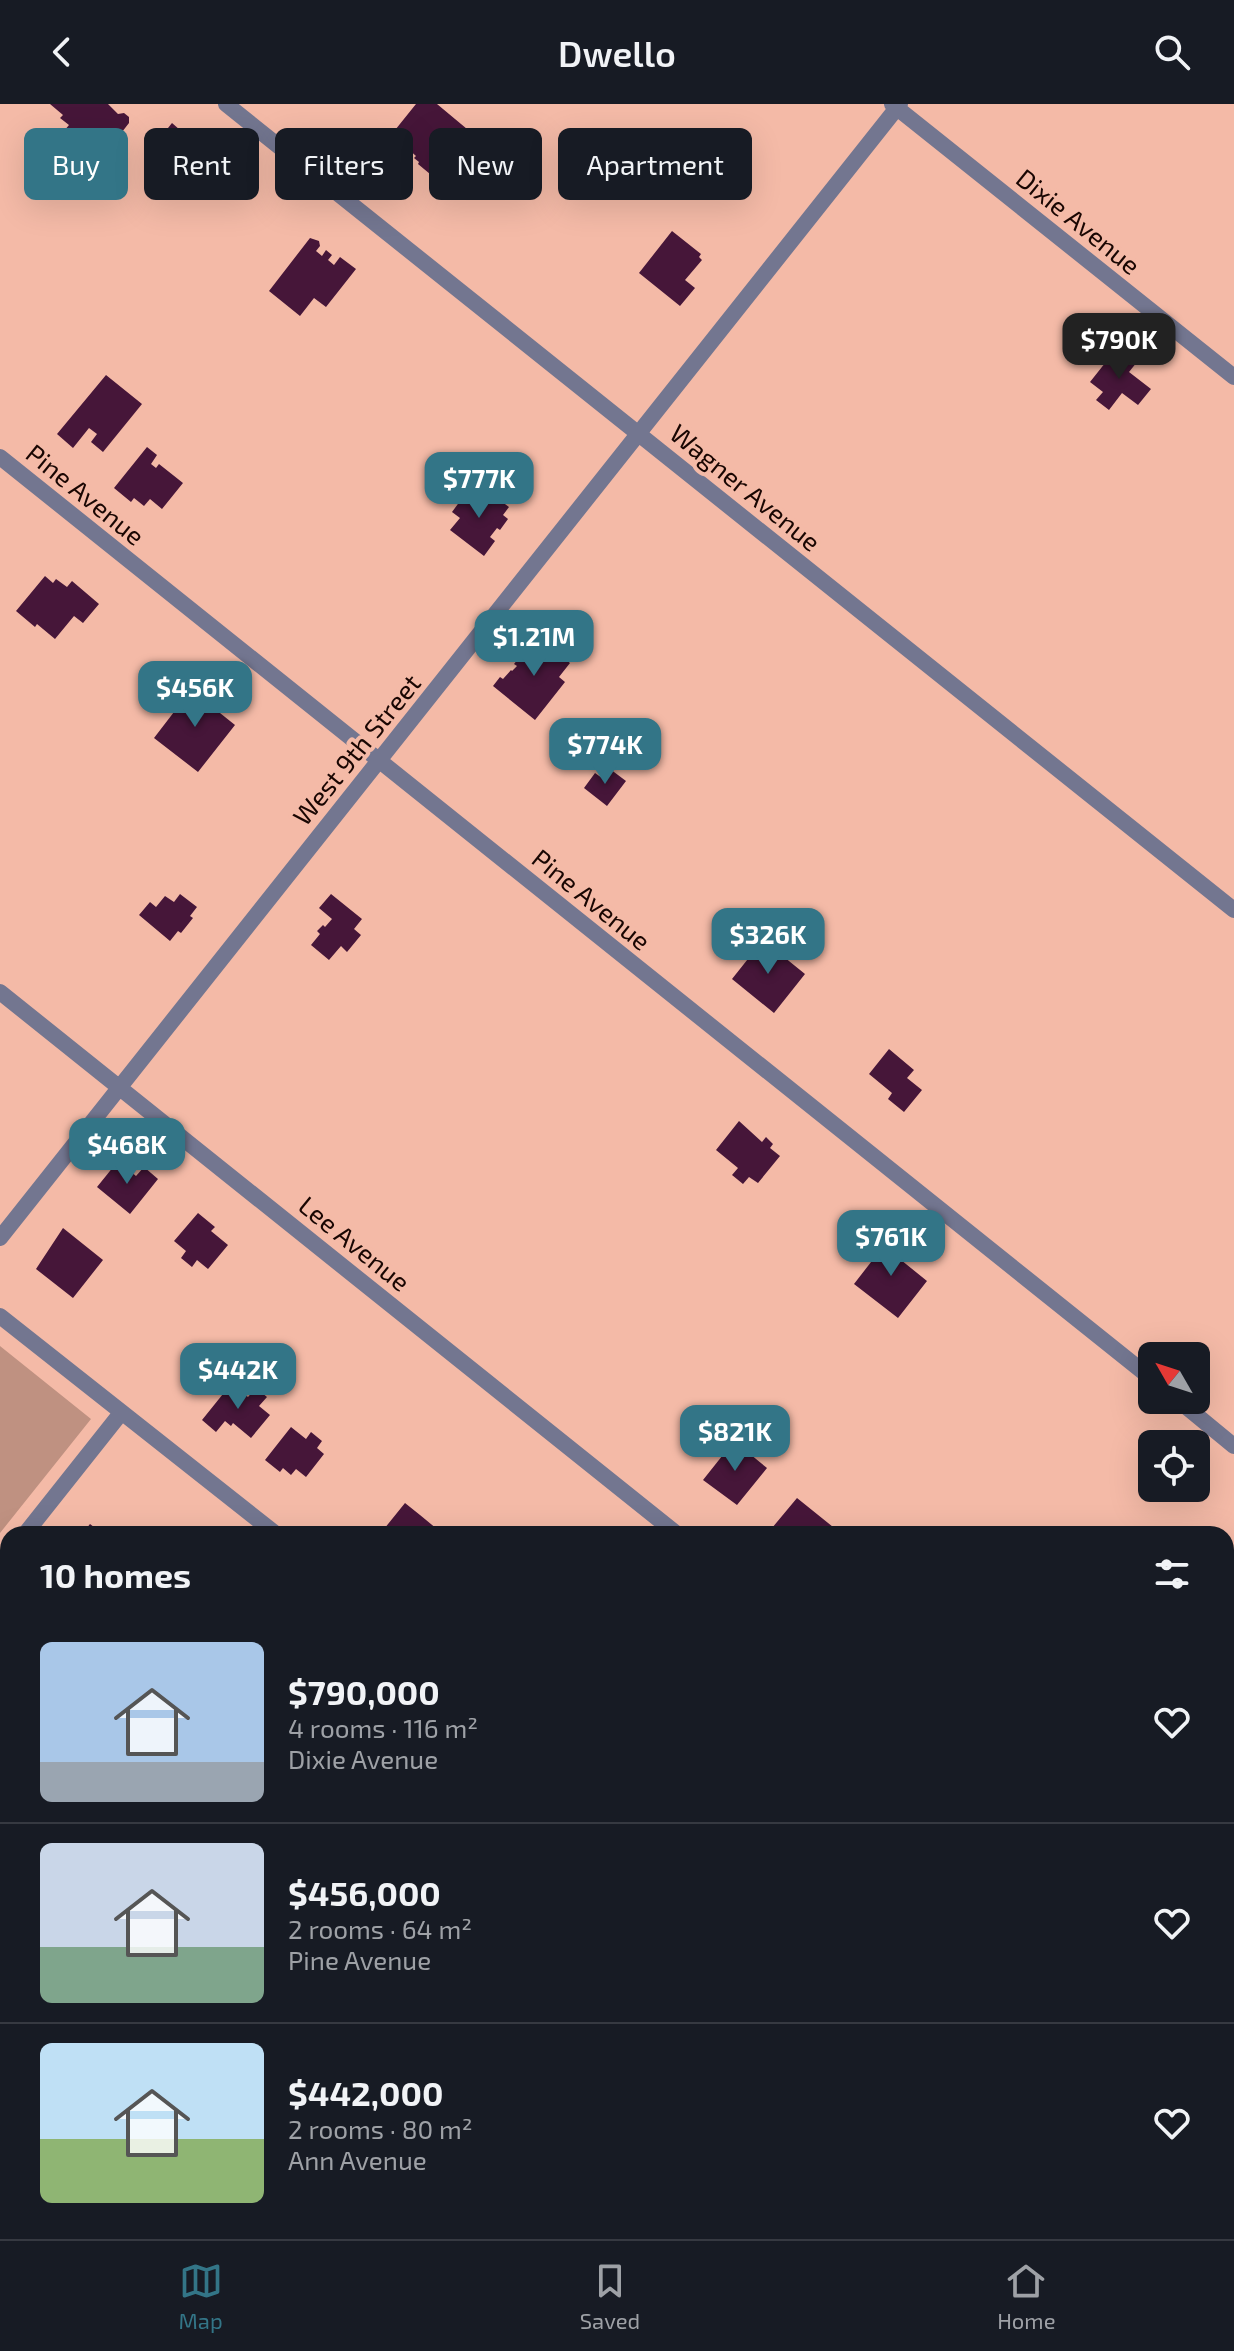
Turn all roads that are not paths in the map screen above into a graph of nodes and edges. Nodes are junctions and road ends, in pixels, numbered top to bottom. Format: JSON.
{"nodes":[{"id":1,"x":226,"y":104,"type":"edge"},
{"id":2,"x":896,"y":105,"type":"edge"},
{"id":3,"x":1234,"y":377,"type":"edge"},
{"id":4,"x":639,"y":434,"type":"junction"},
{"id":5,"x":0,"y":457,"type":"edge"},
{"id":6,"x":379,"y":762,"type":"junction"},
{"id":7,"x":1234,"y":910,"type":"edge"},
{"id":8,"x":0,"y":992,"type":"edge"},
{"id":9,"x":120,"y":1088,"type":"junction"},
{"id":10,"x":0,"y":1238,"type":"edge"},
{"id":11,"x":0,"y":1316,"type":"edge"},
{"id":12,"x":1138,"y":1368,"type":"edge"},
{"id":13,"x":121,"y":1413,"type":"junction"},
{"id":14,"x":1195,"y":1414,"type":"edge"},
{"id":15,"x":1234,"y":1446,"type":"edge"},
{"id":16,"x":31,"y":1526,"type":"edge"},
{"id":17,"x":266,"y":1526,"type":"edge"},
{"id":18,"x":667,"y":1526,"type":"edge"}],
"edges":[{"from":1,"to":4,"type":"street","name":"Wagner Avenue"},
{"from":2,"to":3,"type":"street","name":"Dixie Avenue"},
{"from":2,"to":4,"type":"street","name":"West 9th Street"},
{"from":4,"to":6,"type":"street","name":"West 9th Street"},
{"from":4,"to":7,"type":"street","name":"Wagner Avenue"},
{"from":5,"to":6,"type":"street","name":"Pine Avenue"},
{"from":6,"to":9,"type":"street","name":"West 9th Street"},
{"from":6,"to":12,"type":"street","name":"Pine Avenue"},
{"from":8,"to":9,"type":"street","name":"Lee Avenue"},
{"from":9,"to":10,"type":"street","name":"West 9th Street"},
{"from":9,"to":18,"type":"street","name":"Lee Avenue"},
{"from":11,"to":13,"type":"street"},
{"from":13,"to":16,"type":"street"},
{"from":13,"to":17,"type":"street"},
{"from":14,"to":15,"type":"street"}]}
